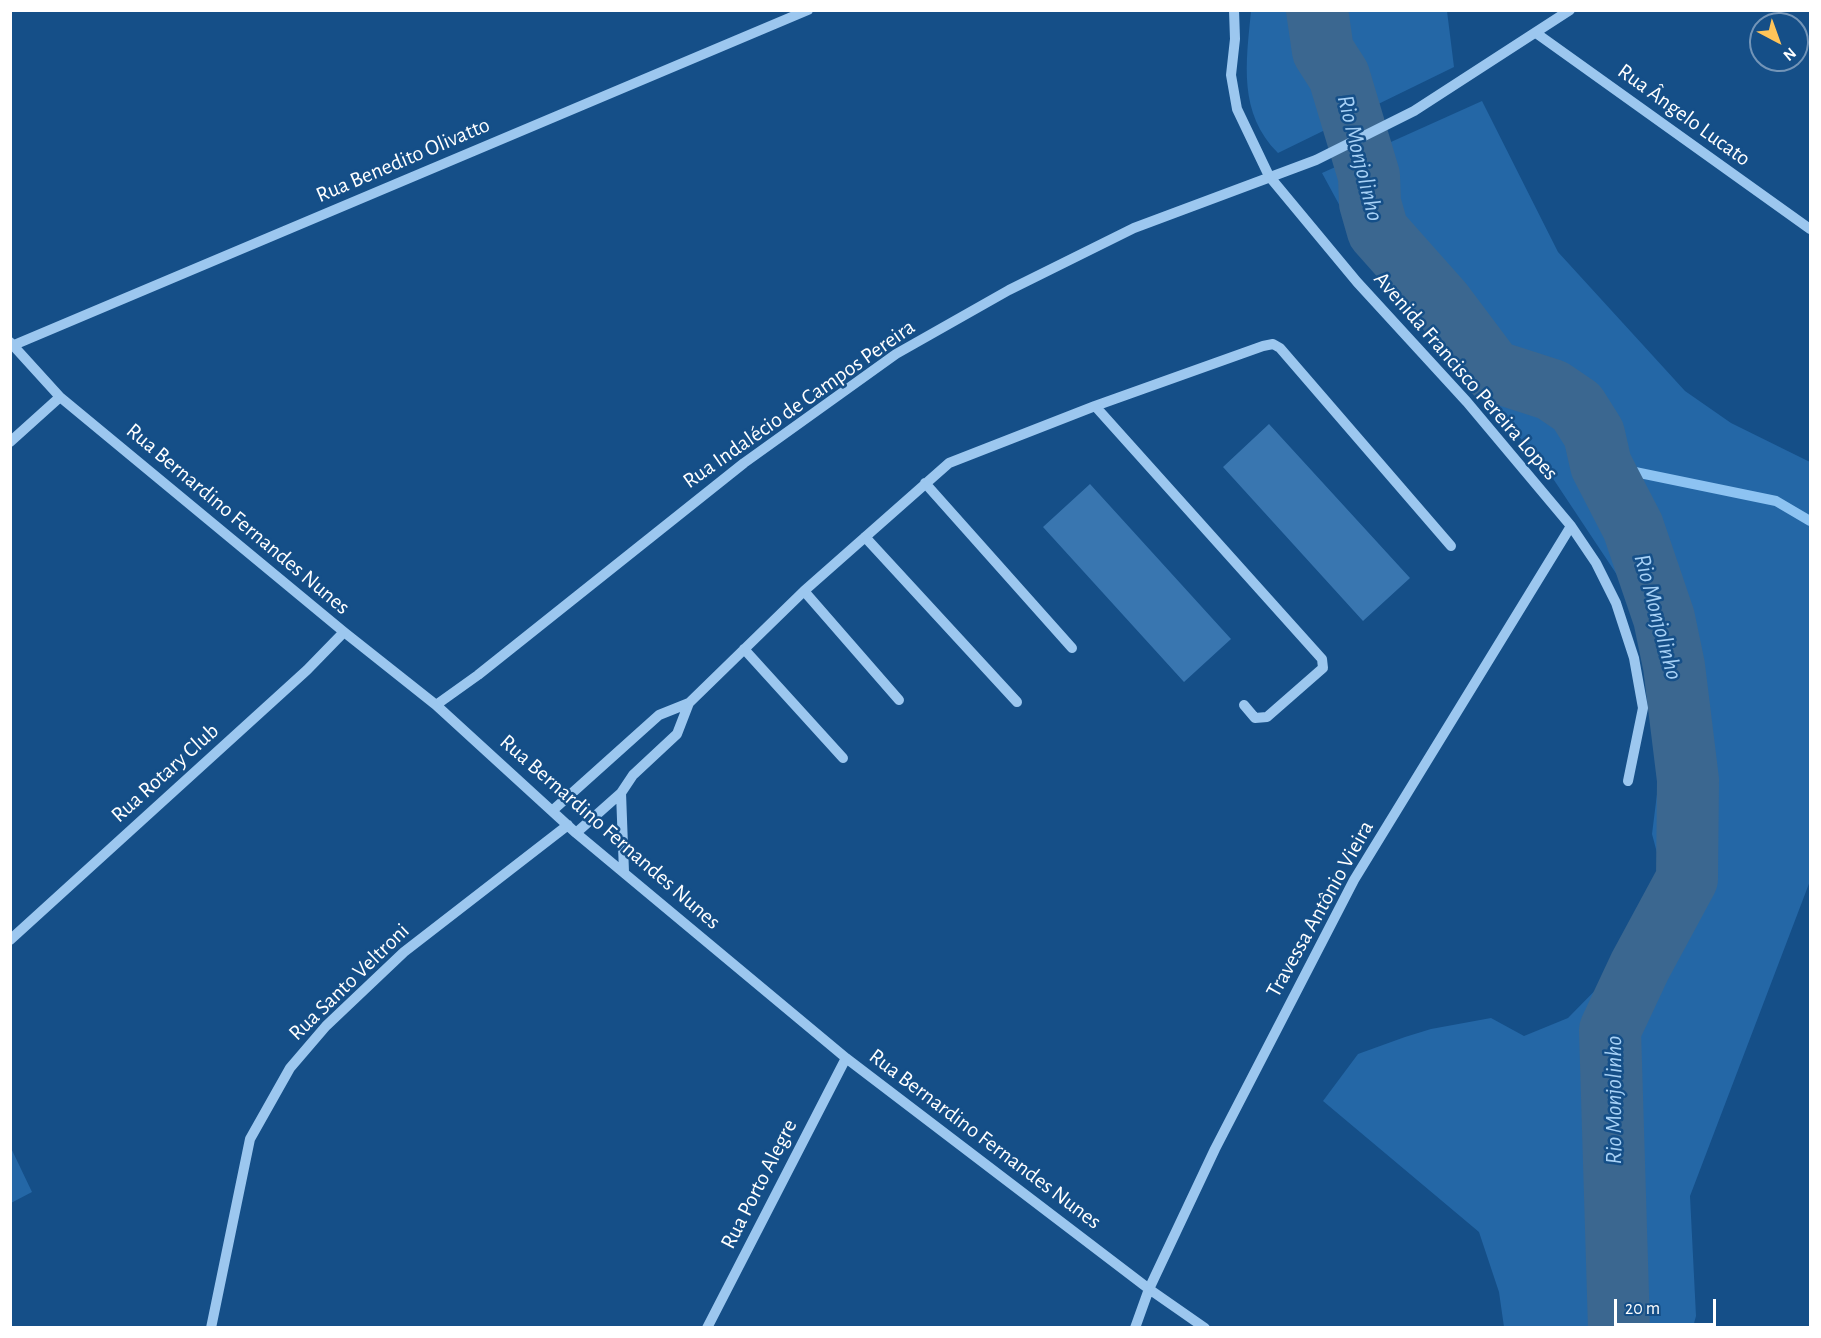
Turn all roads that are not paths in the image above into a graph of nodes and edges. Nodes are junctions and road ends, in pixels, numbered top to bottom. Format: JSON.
{"nodes":[{"id":1,"x":808,"y":10,"type":"edge"},
{"id":2,"x":1234,"y":10,"type":"edge"},
{"id":3,"x":1570,"y":10,"type":"edge"},
{"id":4,"x":1536,"y":33,"type":"junction"},
{"id":5,"x":1269,"y":176,"type":"junction"},
{"id":6,"x":1810,"y":229,"type":"edge"},
{"id":7,"x":12,"y":344,"type":"edge"},
{"id":8,"x":60,"y":397,"type":"junction"},
{"id":9,"x":1095,"y":406,"type":"junction"},
{"id":10,"x":10,"y":442,"type":"edge"},
{"id":11,"x":925,"y":483,"type":"junction"},
{"id":12,"x":1571,"y":526,"type":"junction"},
{"id":13,"x":865,"y":537,"type":"junction"},
{"id":14,"x":1451,"y":546,"type":"dead end"},
{"id":15,"x":804,"y":591,"type":"junction"},
{"id":16,"x":344,"y":632,"type":"junction"},
{"id":17,"x":1072,"y":648,"type":"dead end"},
{"id":18,"x":744,"y":649,"type":"junction"},
{"id":19,"x":899,"y":700,"type":"dead end"},
{"id":20,"x":1017,"y":702,"type":"dead end"},
{"id":21,"x":689,"y":703,"type":"junction"},
{"id":22,"x":436,"y":705,"type":"junction"},
{"id":23,"x":1244,"y":705,"type":"dead end"},
{"id":24,"x":843,"y":758,"type":"dead end"},
{"id":25,"x":1628,"y":781,"type":"dead end"},
{"id":26,"x":621,"y":793,"type":"junction"},
{"id":27,"x":552,"y":811,"type":"junction"},
{"id":28,"x":572,"y":829,"type":"junction"},
{"id":29,"x":624,"y":872,"type":"junction"},
{"id":30,"x":10,"y":940,"type":"edge"},
{"id":31,"x":846,"y":1058,"type":"junction"},
{"id":32,"x":1149,"y":1289,"type":"junction"},
{"id":33,"x":211,"y":1328,"type":"edge"},
{"id":34,"x":707,"y":1328,"type":"edge"},
{"id":35,"x":1134,"y":1328,"type":"edge"},
{"id":36,"x":1205,"y":1328,"type":"edge"}],
"edges":[{"from":1,"to":7,"type":"street","name":"Rua Benedito Olivatto"},
{"from":2,"to":5,"type":"street","name":"Avenida Francisco Pereira Lopes"},
{"from":3,"to":4,"type":"street","name":"Rua Indalécio de Campos Pereira"},
{"from":4,"to":5,"type":"street","name":"Rua Indalécio de Campos Pereira"},
{"from":4,"to":6,"type":"street","name":"Rua Ângelo Lucato"},
{"from":5,"to":12,"type":"street","name":"Avenida Francisco Pereira Lopes"},
{"from":5,"to":22,"type":"street","name":"Rua Indalécio de Campos Pereira"},
{"from":7,"to":8,"type":"street","name":"Rua Bernardino Fernandes Nunes"},
{"from":8,"to":10,"type":"street"},
{"from":8,"to":16,"type":"street","name":"Rua Bernardino Fernandes Nunes"},
{"from":9,"to":11,"type":"street"},
{"from":9,"to":14,"type":"street"},
{"from":9,"to":23,"type":"street"},
{"from":11,"to":13,"type":"street"},
{"from":11,"to":17,"type":"street"},
{"from":12,"to":25,"type":"street","name":"Avenida Francisco Pereira Lopes"},
{"from":12,"to":32,"type":"street","name":"Travessa Antônio Vieira"},
{"from":13,"to":15,"type":"street"},
{"from":13,"to":20,"type":"street"},
{"from":15,"to":18,"type":"street"},
{"from":15,"to":19,"type":"street"},
{"from":16,"to":22,"type":"street","name":"Rua Bernardino Fernandes Nunes"},
{"from":16,"to":30,"type":"street","name":"Rua Rotary Club"},
{"from":18,"to":21,"type":"street"},
{"from":18,"to":24,"type":"street"},
{"from":21,"to":26,"type":"street","name":"Rua Santo Veltroni"},
{"from":21,"to":27,"type":"street"},
{"from":22,"to":27,"type":"street","name":"Rua Bernardino Fernandes Nunes"},
{"from":26,"to":28,"type":"street","name":"Rua Santo Veltroni"},
{"from":26,"to":29,"type":"street"},
{"from":27,"to":28,"type":"street","name":"Rua Bernardino Fernandes Nunes"},
{"from":28,"to":29,"type":"street","name":"Rua Bernardino Fernandes Nunes"},
{"from":28,"to":33,"type":"street","name":"Rua Santo Veltroni"},
{"from":29,"to":31,"type":"street","name":"Rua Bernardino Fernandes Nunes"},
{"from":31,"to":32,"type":"street","name":"Rua Bernardino Fernandes Nunes"},
{"from":31,"to":34,"type":"street","name":"Rua Porto Alegre"},
{"from":32,"to":35,"type":"street","name":"Travessa Antônio Vieira"},
{"from":32,"to":36,"type":"street","name":"Rua Bernardino Fernandes Nunes"}]}
